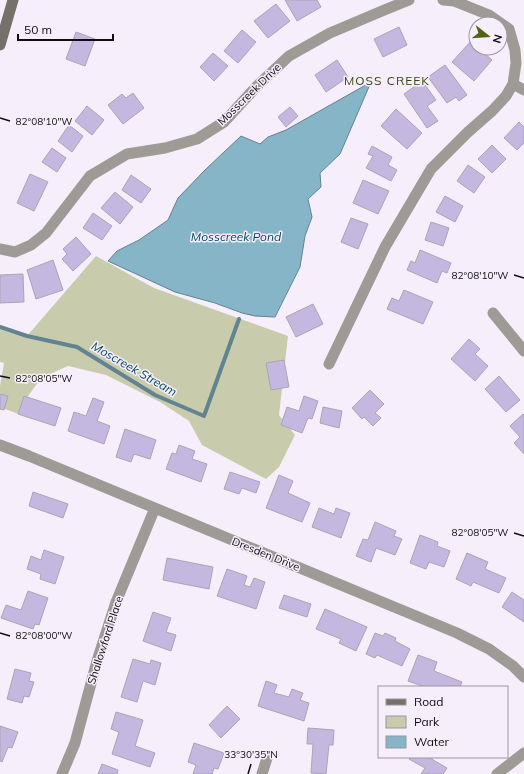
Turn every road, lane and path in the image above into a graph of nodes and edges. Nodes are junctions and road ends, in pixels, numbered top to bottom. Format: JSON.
{"nodes":[{"id":1,"x":13,"y":0,"type":"edge"},
{"id":2,"x":409,"y":0,"type":"edge"},
{"id":3,"x":443,"y":0,"type":"edge"},
{"id":4,"x":0,"y":45,"type":"edge"},
{"id":5,"x":513,"y":84,"type":"junction"},
{"id":6,"x":524,"y":90,"type":"edge"},
{"id":7,"x":0,"y":249,"type":"edge"},
{"id":8,"x":493,"y":314,"type":"dead end"},
{"id":9,"x":524,"y":351,"type":"edge"},
{"id":10,"x":329,"y":364,"type":"dead end"},
{"id":11,"x":0,"y":445,"type":"edge"},
{"id":12,"x":155,"y":508,"type":"junction"},
{"id":13,"x":524,"y":677,"type":"edge"},
{"id":14,"x":524,"y":753,"type":"edge"},
{"id":15,"x":268,"y":758,"type":"dead end"},
{"id":16,"x":62,"y":774,"type":"edge"},
{"id":17,"x":262,"y":774,"type":"edge"},
{"id":18,"x":497,"y":774,"type":"edge"}],
"edges":[{"from":1,"to":4,"type":"main road"},
{"from":2,"to":7,"type":"street","name":"Mosscreek Drive"},
{"from":3,"to":5,"type":"street"},
{"from":5,"to":6,"type":"street"},
{"from":5,"to":10,"type":"street"},
{"from":8,"to":9,"type":"street"},
{"from":11,"to":12,"type":"street","name":"Dresden Drive"},
{"from":12,"to":13,"type":"street","name":"Dresden Drive"},
{"from":12,"to":16,"type":"street","name":"Shallowford Place"},
{"from":14,"to":18,"type":"street"},
{"from":15,"to":17,"type":"street"}]}
